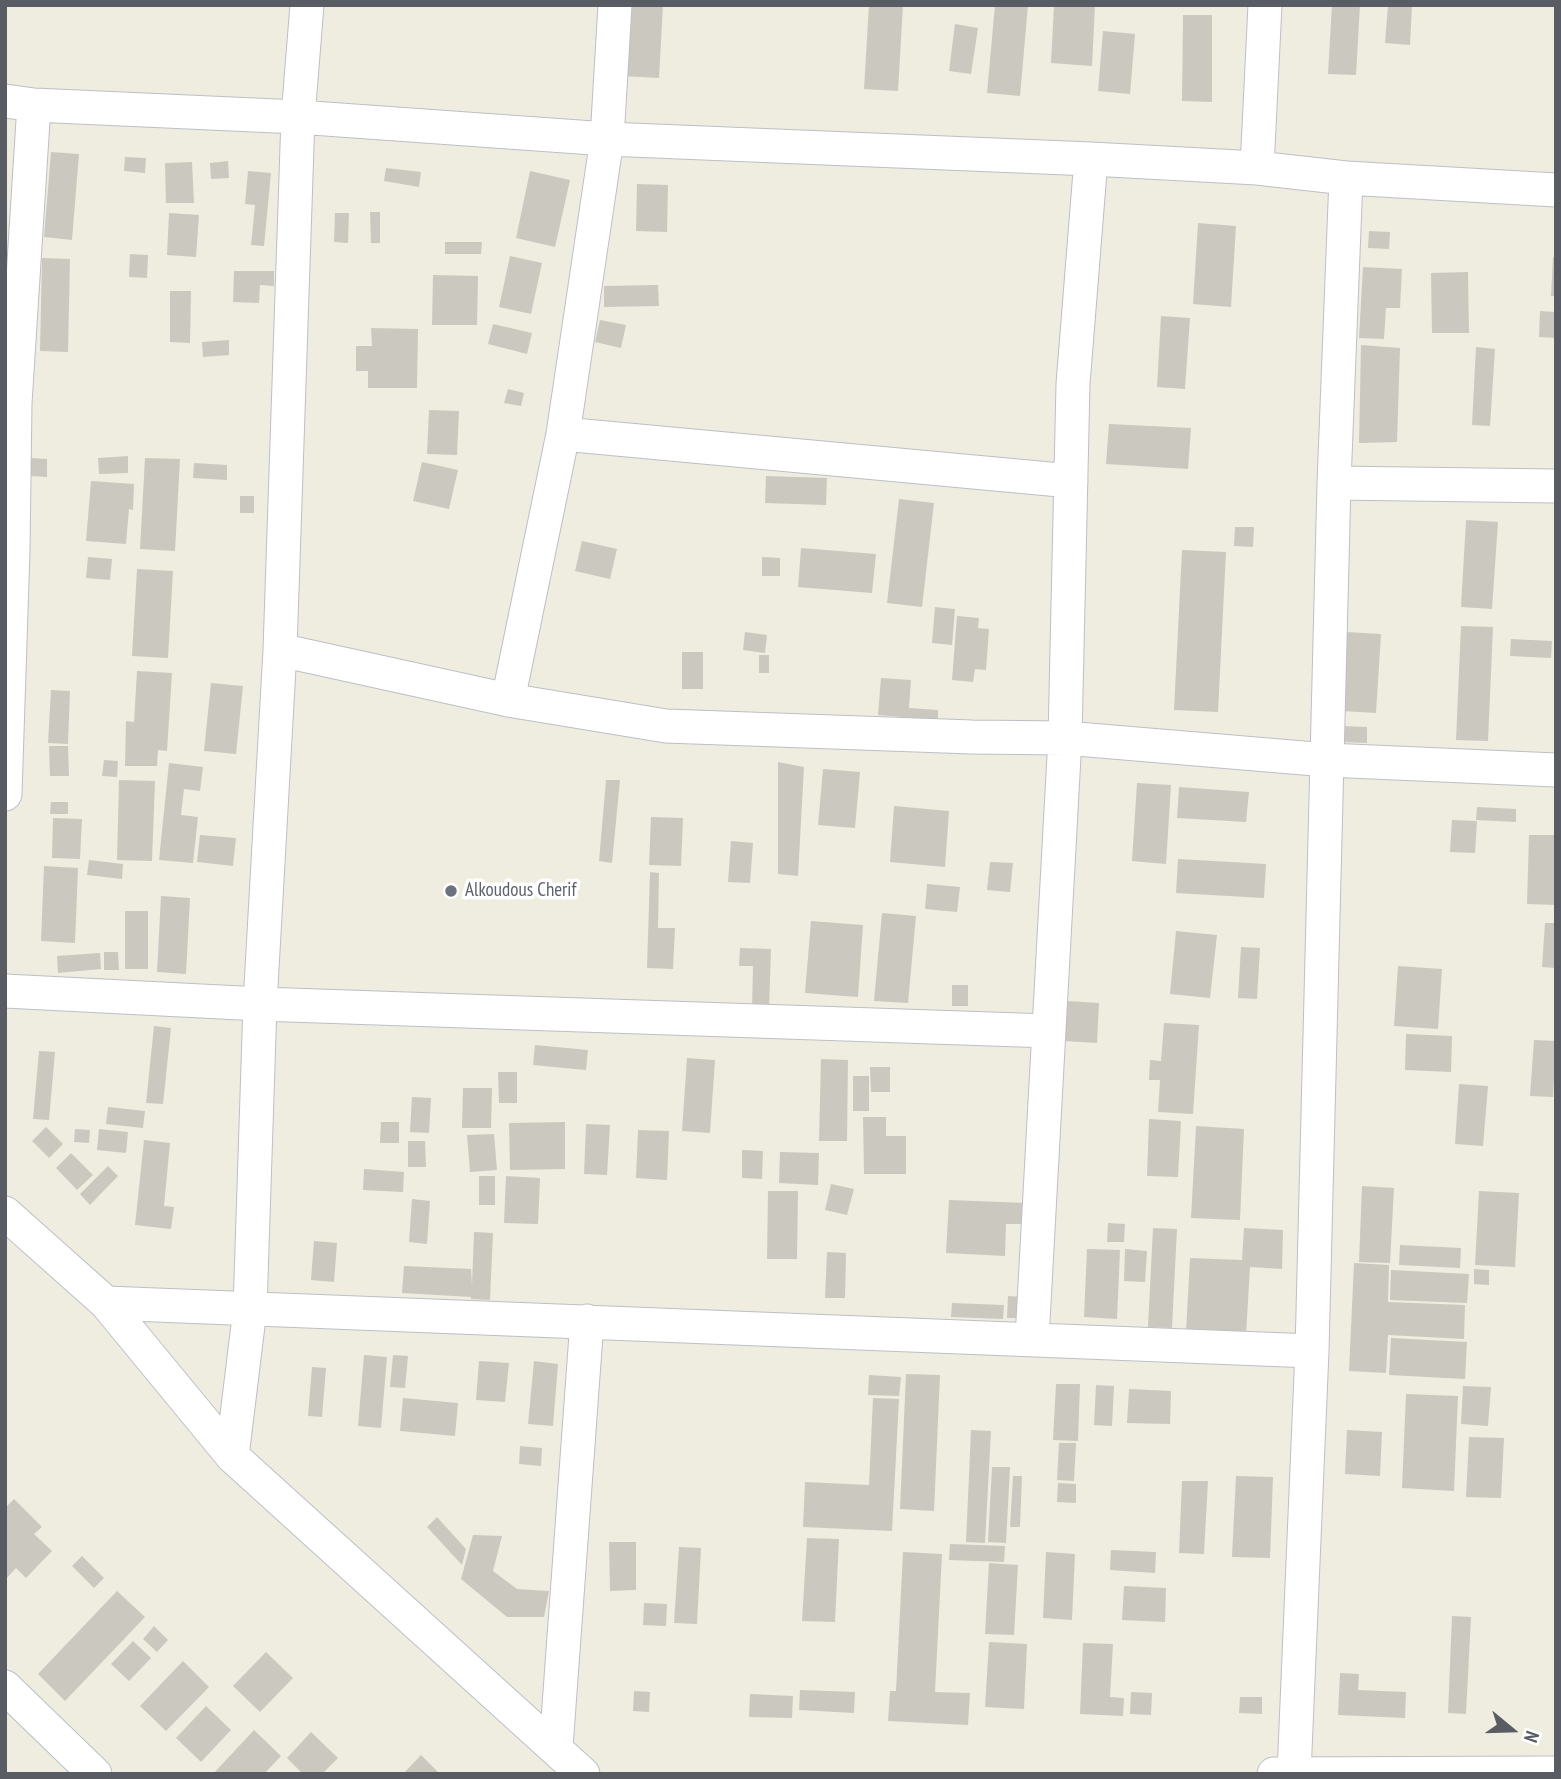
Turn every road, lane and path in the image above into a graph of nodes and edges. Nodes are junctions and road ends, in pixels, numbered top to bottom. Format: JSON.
{"nodes":[{"id":1,"x":307,"y":5,"type":"edge"},
{"id":2,"x":615,"y":5,"type":"edge"},
{"id":3,"x":1265,"y":5,"type":"edge"},
{"id":4,"x":20,"y":103,"type":"edge"},
{"id":5,"x":298,"y":117,"type":"junction"},
{"id":6,"x":607,"y":139,"type":"junction"},
{"id":7,"x":1091,"y":159,"type":"junction"},
{"id":8,"x":1257,"y":168,"type":"junction"},
{"id":9,"x":1346,"y":178,"type":"junction"},
{"id":10,"x":1556,"y":190,"type":"edge"},
{"id":11,"x":10,"y":403,"type":"edge"},
{"id":12,"x":563,"y":434,"type":"junction"},
{"id":13,"x":1071,"y":481,"type":"junction"},
{"id":14,"x":1334,"y":483,"type":"junction"},
{"id":15,"x":1556,"y":486,"type":"edge"},
{"id":16,"x":280,"y":650,"type":"junction"},
{"id":17,"x":508,"y":700,"type":"junction"},
{"id":18,"x":1065,"y":738,"type":"junction"},
{"id":19,"x":1326,"y":760,"type":"junction"},
{"id":20,"x":1556,"y":770,"type":"edge"},
{"id":21,"x":5,"y":794,"type":"edge"},
{"id":22,"x":5,"y":991,"type":"edge"},
{"id":23,"x":260,"y":1004,"type":"junction"},
{"id":24,"x":1049,"y":1031,"type":"junction"},
{"id":25,"x":5,"y":1213,"type":"edge"},
{"id":26,"x":106,"y":1303,"type":"junction"},
{"id":27,"x":250,"y":1309,"type":"junction"},
{"id":28,"x":587,"y":1321,"type":"junction"},
{"id":29,"x":1032,"y":1339,"type":"junction"},
{"id":30,"x":1312,"y":1351,"type":"junction"},
{"id":31,"x":232,"y":1455,"type":"junction"},
{"id":32,"x":5,"y":1687,"type":"edge"},
{"id":33,"x":556,"y":1747,"type":"junction"},
{"id":34,"x":1556,"y":1773,"type":"edge"},
{"id":35,"x":95,"y":1774,"type":"edge"},
{"id":36,"x":583,"y":1774,"type":"edge"},
{"id":37,"x":1272,"y":1774,"type":"edge"},
{"id":38,"x":1294,"y":1774,"type":"edge"}],
"edges":[{"from":1,"to":5,"type":"street"},
{"from":2,"to":6,"type":"street"},
{"from":3,"to":8,"type":"street"},
{"from":4,"to":5,"type":"street"},
{"from":4,"to":11,"type":"street"},
{"from":5,"to":6,"type":"street"},
{"from":5,"to":16,"type":"street"},
{"from":6,"to":7,"type":"street"},
{"from":6,"to":12,"type":"street"},
{"from":7,"to":8,"type":"street"},
{"from":7,"to":13,"type":"street"},
{"from":8,"to":9,"type":"street"},
{"from":9,"to":10,"type":"street"},
{"from":9,"to":14,"type":"street"},
{"from":11,"to":21,"type":"street"},
{"from":12,"to":13,"type":"street"},
{"from":12,"to":17,"type":"street"},
{"from":13,"to":18,"type":"street"},
{"from":14,"to":15,"type":"street"},
{"from":14,"to":19,"type":"street"},
{"from":16,"to":17,"type":"street"},
{"from":16,"to":23,"type":"street"},
{"from":17,"to":18,"type":"street"},
{"from":18,"to":19,"type":"street"},
{"from":18,"to":24,"type":"street"},
{"from":19,"to":20,"type":"street"},
{"from":19,"to":30,"type":"street"},
{"from":22,"to":23,"type":"street"},
{"from":23,"to":24,"type":"street"},
{"from":23,"to":27,"type":"street"},
{"from":24,"to":29,"type":"street"},
{"from":25,"to":26,"type":"street"},
{"from":26,"to":27,"type":"street"},
{"from":26,"to":31,"type":"street"},
{"from":27,"to":28,"type":"street"},
{"from":27,"to":31,"type":"street"},
{"from":28,"to":29,"type":"street"},
{"from":28,"to":33,"type":"street"},
{"from":29,"to":30,"type":"street"},
{"from":30,"to":38,"type":"street"},
{"from":31,"to":33,"type":"street"},
{"from":32,"to":35,"type":"street"},
{"from":33,"to":36,"type":"street"},
{"from":34,"to":38,"type":"street"},
{"from":37,"to":38,"type":"street"}]}
